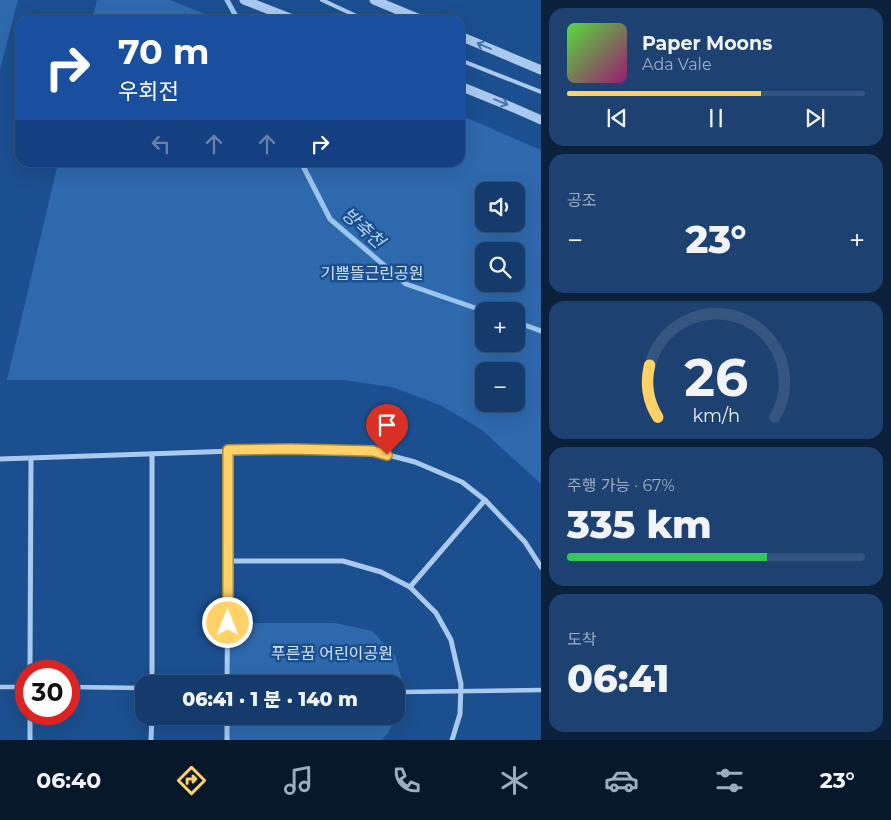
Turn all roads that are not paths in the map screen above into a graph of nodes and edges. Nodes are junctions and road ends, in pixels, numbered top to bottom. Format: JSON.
{"nodes":[{"id":1,"x":244,"y":0,"type":"edge"},
{"id":2,"x":322,"y":0,"type":"edge"},
{"id":3,"x":374,"y":0,"type":"edge"},
{"id":4,"x":282,"y":15,"type":"edge"},
{"id":5,"x":354,"y":15,"type":"edge"},
{"id":6,"x":410,"y":15,"type":"edge"},
{"id":7,"x":465,"y":38,"type":"edge"},
{"id":8,"x":465,"y":62,"type":"edge"},
{"id":9,"x":538,"y":67,"type":"edge"},
{"id":10,"x":465,"y":88,"type":"edge"},
{"id":11,"x":541,"y":92,"type":"edge"},
{"id":12,"x":541,"y":120,"type":"edge"},
{"id":13,"x":228,"y":450,"type":"junction"},
{"id":14,"x":152,"y":454,"type":"junction"},
{"id":15,"x":0,"y":459,"type":"edge"},
{"id":16,"x":31,"y":459,"type":"junction"},
{"id":17,"x":485,"y":500,"type":"junction"},
{"id":18,"x":228,"y":562,"type":"junction"},
{"id":19,"x":541,"y":568,"type":"edge"},
{"id":20,"x":410,"y":587,"type":"junction"},
{"id":21,"x":30,"y":660,"type":"edge"},
{"id":22,"x":152,"y":675,"type":"edge"},
{"id":23,"x":227,"y":675,"type":"edge"},
{"id":24,"x":0,"y":687,"type":"edge"},
{"id":25,"x":15,"y":687,"type":"edge"},
{"id":26,"x":80,"y":687,"type":"edge"},
{"id":27,"x":135,"y":688,"type":"edge"},
{"id":28,"x":541,"y":690,"type":"edge"},
{"id":29,"x":461,"y":691,"type":"junction"},
{"id":30,"x":405,"y":692,"type":"edge"},
{"id":31,"x":30,"y":725,"type":"edge"},
{"id":32,"x":152,"y":725,"type":"edge"},
{"id":33,"x":227,"y":725,"type":"edge"},
{"id":34,"x":30,"y":740,"type":"edge"},
{"id":35,"x":151,"y":740,"type":"edge"},
{"id":36,"x":227,"y":740,"type":"edge"},
{"id":37,"x":452,"y":740,"type":"edge"}],
"edges":[{"from":1,"to":4,"type":"street"},
{"from":2,"to":5,"type":"lane"},
{"from":3,"to":6,"type":"street"},
{"from":9,"to":7,"type":"street","one_way":true},
{"from":8,"to":11,"type":"lane"},
{"from":10,"to":12,"type":"street","one_way":true},
{"from":13,"to":14,"type":"street"},
{"from":13,"to":17,"type":"street"},
{"from":13,"to":18,"type":"street"},
{"from":14,"to":16,"type":"street"},
{"from":14,"to":22,"type":"street"},
{"from":15,"to":16,"type":"street"},
{"from":16,"to":21,"type":"street"},
{"from":17,"to":19,"type":"street"},
{"from":17,"to":20,"type":"street"},
{"from":18,"to":20,"type":"street"},
{"from":18,"to":23,"type":"street"},
{"from":20,"to":29,"type":"street"},
{"from":24,"to":25,"type":"street"},
{"from":26,"to":27,"type":"street"},
{"from":28,"to":29,"type":"street"},
{"from":29,"to":30,"type":"street"},
{"from":29,"to":37,"type":"street"},
{"from":31,"to":34,"type":"street"},
{"from":32,"to":35,"type":"street"},
{"from":33,"to":36,"type":"street"}]}
